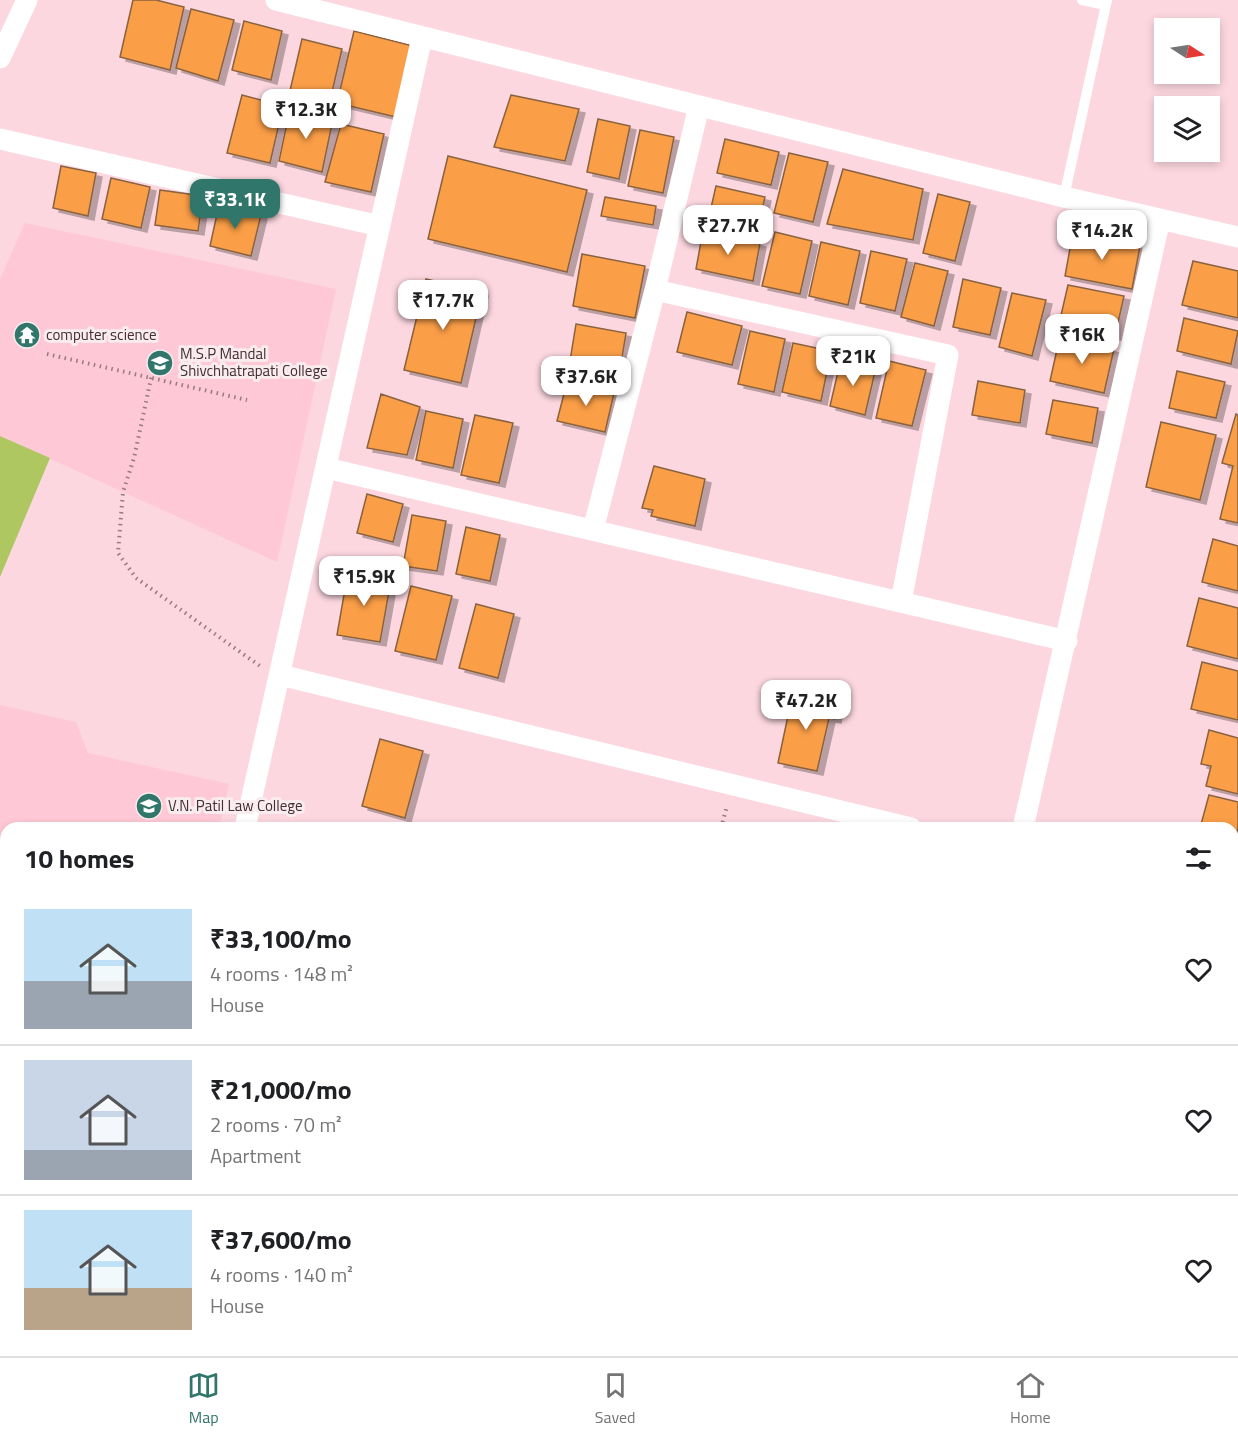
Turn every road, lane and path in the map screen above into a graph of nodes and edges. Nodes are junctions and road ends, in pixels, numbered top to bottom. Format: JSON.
{"nodes":[{"id":1,"x":27,"y":0,"type":"edge"},
{"id":2,"x":276,"y":0,"type":"edge"},
{"id":3,"x":1082,"y":0,"type":"edge"},
{"id":4,"x":1106,"y":3,"type":"edge"},
{"id":5,"x":422,"y":37,"type":"junction"},
{"id":6,"x":0,"y":58,"type":"edge"},
{"id":7,"x":699,"y":106,"type":"junction"},
{"id":8,"x":0,"y":139,"type":"edge"},
{"id":9,"x":1064,"y":197,"type":"junction"},
{"id":10,"x":1160,"y":219,"type":"junction"},
{"id":11,"x":380,"y":226,"type":"junction"},
{"id":12,"x":1238,"y":237,"type":"edge"},
{"id":13,"x":656,"y":290,"type":"junction"},
{"id":14,"x":47,"y":354,"type":"dead end"},
{"id":15,"x":155,"y":360,"type":"dead end"},
{"id":16,"x":151,"y":378,"type":"junction"},
{"id":17,"x":247,"y":400,"type":"dead end"},
{"id":18,"x":326,"y":468,"type":"junction"},
{"id":19,"x":592,"y":530,"type":"junction"},
{"id":20,"x":901,"y":602,"type":"junction"},
{"id":21,"x":1067,"y":641,"type":"junction"},
{"id":22,"x":280,"y":675,"type":"junction"},
{"id":23,"x":246,"y":822,"type":"edge"},
{"id":24,"x":885,"y":822,"type":"edge"},
{"id":25,"x":1024,"y":822,"type":"edge"}],
"edges":[{"from":1,"to":6,"type":"street"},
{"from":2,"to":5,"type":"street"},
{"from":3,"to":4,"type":"lane"},
{"from":4,"to":9,"type":"lane"},
{"from":5,"to":7,"type":"street"},
{"from":5,"to":11,"type":"street"},
{"from":7,"to":9,"type":"street"},
{"from":7,"to":13,"type":"street"},
{"from":8,"to":11,"type":"street"},
{"from":9,"to":10,"type":"street"},
{"from":10,"to":12,"type":"street"},
{"from":10,"to":21,"type":"street"},
{"from":11,"to":18,"type":"street"},
{"from":13,"to":19,"type":"street"},
{"from":13,"to":20,"type":"street"},
{"from":14,"to":16,"type":"path"},
{"from":15,"to":16,"type":"path"},
{"from":16,"to":17,"type":"path"},
{"from":16,"to":22,"type":"path"},
{"from":18,"to":19,"type":"street"},
{"from":18,"to":22,"type":"street"},
{"from":19,"to":20,"type":"street"},
{"from":20,"to":21,"type":"street"},
{"from":21,"to":25,"type":"street"},
{"from":22,"to":23,"type":"street"},
{"from":22,"to":24,"type":"street"}]}
